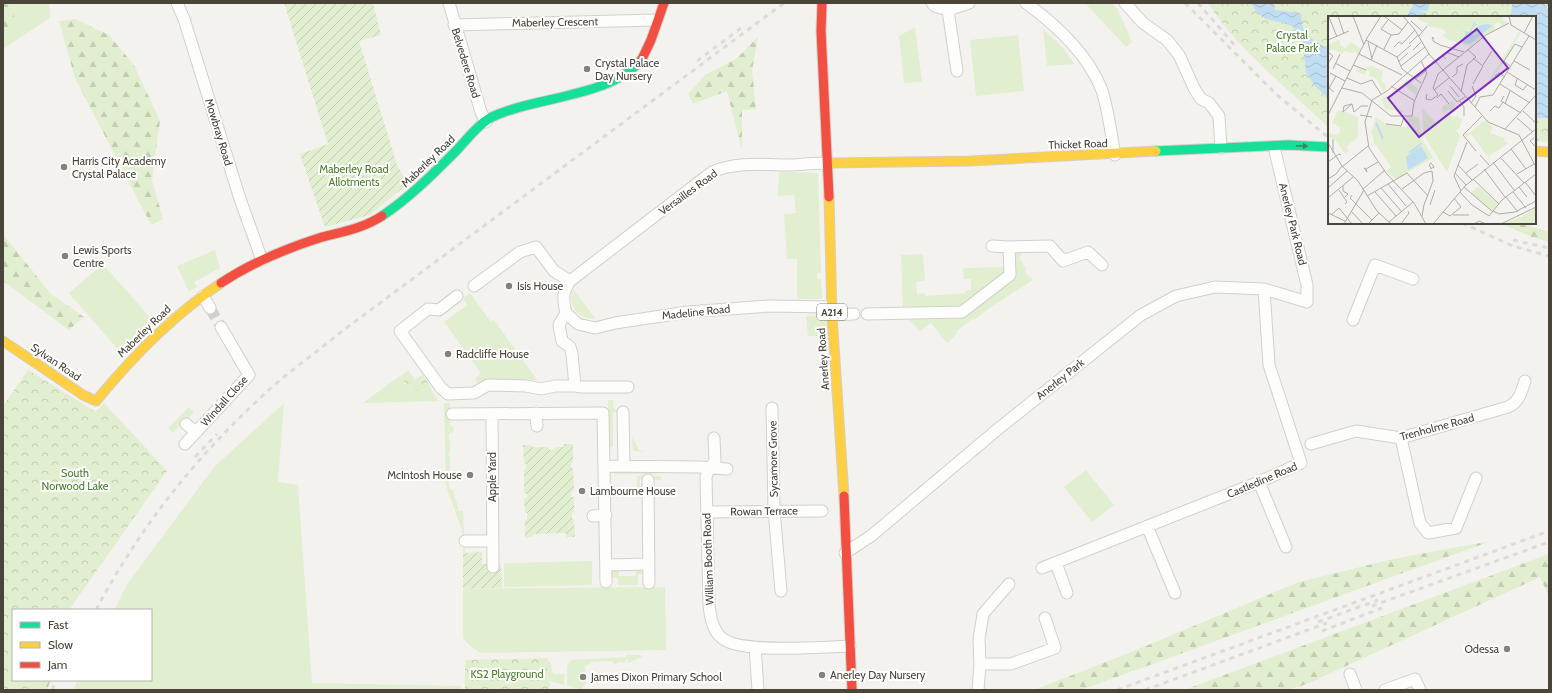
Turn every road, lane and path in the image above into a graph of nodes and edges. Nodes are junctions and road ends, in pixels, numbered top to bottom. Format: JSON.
{"nodes":[{"id":1,"x":177,"y":3,"type":"edge"},
{"id":2,"x":449,"y":3,"type":"edge"},
{"id":3,"x":664,"y":3,"type":"edge"},
{"id":4,"x":822,"y":3,"type":"edge"},
{"id":5,"x":932,"y":3,"type":"edge"},
{"id":6,"x":969,"y":3,"type":"edge"},
{"id":7,"x":1026,"y":3,"type":"edge"},
{"id":8,"x":1125,"y":3,"type":"edge"},
{"id":9,"x":948,"y":10,"type":"junction"},
{"id":10,"x":656,"y":20,"type":"junction"},
{"id":11,"x":454,"y":25,"type":"junction"},
{"id":12,"x":957,"y":72,"type":"dead end"},
{"id":13,"x":486,"y":122,"type":"junction"},
{"id":14,"x":1274,"y":147,"type":"junction"},
{"id":15,"x":1328,"y":147,"type":"edge"},
{"id":16,"x":1221,"y":148,"type":"junction"},
{"id":17,"x":1536,"y":151,"type":"edge"},
{"id":18,"x":1549,"y":152,"type":"edge"},
{"id":19,"x":1115,"y":155,"type":"junction"},
{"id":20,"x":828,"y":163,"type":"junction"},
{"id":21,"x":992,"y":246,"type":"dead end"},
{"id":22,"x":1009,"y":246,"type":"junction"},
{"id":23,"x":262,"y":260,"type":"junction"},
{"id":24,"x":1102,"y":265,"type":"dead end"},
{"id":25,"x":1412,"y":279,"type":"dead end"},
{"id":26,"x":570,"y":281,"type":"junction"},
{"id":27,"x":474,"y":286,"type":"dead end"},
{"id":28,"x":1264,"y":290,"type":"junction"},
{"id":29,"x":203,"y":296,"type":"junction"},
{"id":30,"x":457,"y":296,"type":"dead end"},
{"id":31,"x":1306,"y":302,"type":"joint"},
{"id":32,"x":210,"y":308,"type":"tunnel mouth"},
{"id":33,"x":832,"y":311,"type":"junction"},
{"id":34,"x":566,"y":313,"type":"junction"},
{"id":35,"x":854,"y":314,"type":"dead end"},
{"id":36,"x":867,"y":314,"type":"dead end"},
{"id":37,"x":1353,"y":320,"type":"dead end"},
{"id":38,"x":221,"y":327,"type":"tunnel mouth"},
{"id":39,"x":3,"y":341,"type":"edge"},
{"id":40,"x":1525,"y":382,"type":"dead end"},
{"id":41,"x":575,"y":386,"type":"junction"},
{"id":42,"x":628,"y":387,"type":"dead end"},
{"id":43,"x":96,"y":401,"type":"joint"},
{"id":44,"x":772,"y":408,"type":"dead end"},
{"id":45,"x":623,"y":412,"type":"dead end"},
{"id":46,"x":536,"y":413,"type":"junction"},
{"id":47,"x":452,"y":414,"type":"dead end"},
{"id":48,"x":492,"y":414,"type":"junction"},
{"id":49,"x":186,"y":424,"type":"dead end"},
{"id":50,"x":537,"y":426,"type":"dead end"},
{"id":51,"x":196,"y":432,"type":"junction"},
{"id":52,"x":714,"y":438,"type":"dead end"},
{"id":53,"x":1401,"y":438,"type":"junction"},
{"id":54,"x":185,"y":444,"type":"dead end"},
{"id":55,"x":1311,"y":444,"type":"dead end"},
{"id":56,"x":605,"y":466,"type":"junction"},
{"id":57,"x":624,"y":466,"type":"junction"},
{"id":58,"x":709,"y":468,"type":"junction"},
{"id":59,"x":727,"y":469,"type":"dead end"},
{"id":60,"x":1476,"y":478,"type":"dead end"},
{"id":61,"x":648,"y":480,"type":"dead end"},
{"id":62,"x":1259,"y":482,"type":"junction"},
{"id":63,"x":774,"y":510,"type":"junction"},
{"id":64,"x":822,"y":511,"type":"dead end"},
{"id":65,"x":707,"y":512,"type":"junction"},
{"id":66,"x":606,"y":515,"type":"junction"},
{"id":67,"x":593,"y":516,"type":"dead end"},
{"id":68,"x":1147,"y":526,"type":"junction"},
{"id":69,"x":465,"y":541,"type":"dead end"},
{"id":70,"x":492,"y":541,"type":"junction"},
{"id":71,"x":1286,"y":547,"type":"dead end"},
{"id":72,"x":845,"y":553,"type":"junction"},
{"id":73,"x":1056,"y":563,"type":"junction"},
{"id":74,"x":649,"y":564,"type":"junction"},
{"id":75,"x":607,"y":565,"type":"junction"},
{"id":76,"x":493,"y":567,"type":"dead end"},
{"id":77,"x":1042,"y":568,"type":"dead end"},
{"id":78,"x":606,"y":582,"type":"dead end"},
{"id":79,"x":649,"y":582,"type":"dead end"},
{"id":80,"x":1009,"y":584,"type":"dead end"},
{"id":81,"x":781,"y":591,"type":"dead end"},
{"id":82,"x":1067,"y":593,"type":"dead end"},
{"id":83,"x":1175,"y":593,"type":"dead end"},
{"id":84,"x":1045,"y":618,"type":"dead end"},
{"id":85,"x":850,"y":646,"type":"junction"},
{"id":86,"x":755,"y":647,"type":"junction"},
{"id":87,"x":980,"y":664,"type":"junction"},
{"id":88,"x":1350,"y":674,"type":"dead end"},
{"id":89,"x":758,"y":690,"type":"edge"},
{"id":90,"x":852,"y":690,"type":"edge"},
{"id":91,"x":978,"y":690,"type":"edge"},
{"id":92,"x":1356,"y":690,"type":"edge"},
{"id":93,"x":1385,"y":690,"type":"edge"},
{"id":94,"x":1420,"y":690,"type":"edge"}],
"edges":[{"from":1,"to":23,"type":"street","name":"Mowbray Road"},
{"from":2,"to":11,"type":"street","name":"Belvedere Road"},
{"from":3,"to":10,"type":"street","name":"Maberley Road"},
{"from":4,"to":20,"type":"street","name":"Anerley Road","number":"A214"},
{"from":5,"to":9,"type":"street"},
{"from":6,"to":9,"type":"street"},
{"from":7,"to":19,"type":"street"},
{"from":8,"to":16,"type":"street"},
{"from":9,"to":12,"type":"street"},
{"from":10,"to":11,"type":"street","name":"Maberley Crescent"},
{"from":10,"to":13,"type":"street","name":"Maberley Road"},
{"from":11,"to":13,"type":"street","name":"Belvedere Road"},
{"from":13,"to":23,"type":"street","name":"Maberley Road"},
{"from":14,"to":15,"type":"street","name":"Thicket Road","one_way":true},
{"from":14,"to":16,"type":"street","name":"Thicket Road"},
{"from":14,"to":31,"type":"street","name":"Anerley Park Road"},
{"from":16,"to":19,"type":"street","name":"Thicket Road"},
{"from":17,"to":18,"type":"street"},
{"from":19,"to":20,"type":"street","name":"Thicket Road"},
{"from":20,"to":26,"type":"street","name":"Versailles Road"},
{"from":20,"to":33,"type":"street","name":"Anerley Road","number":"A214"},
{"from":21,"to":22,"type":"street"},
{"from":22,"to":24,"type":"street"},
{"from":22,"to":36,"type":"street"},
{"from":23,"to":29,"type":"street","name":"Maberley Road"},
{"from":25,"to":37,"type":"street"},
{"from":26,"to":27,"type":"street"},
{"from":26,"to":34,"type":"street"},
{"from":28,"to":31,"type":"street","name":"Anerley Park"},
{"from":28,"to":62,"type":"street","name":"Castledine Road"},
{"from":28,"to":72,"type":"street","name":"Anerley Park"},
{"from":29,"to":32,"type":"street"},
{"from":29,"to":43,"type":"street","name":"Maberley Road"},
{"from":30,"to":41,"type":"street"},
{"from":33,"to":34,"type":"street","name":"Madeline Road"},
{"from":33,"to":35,"type":"street","name":"Madeline Road"},
{"from":33,"to":72,"type":"street","name":"Anerley Road","number":"A214"},
{"from":34,"to":41,"type":"street"},
{"from":38,"to":51,"type":"street","name":"Windall Close"},
{"from":39,"to":43,"type":"street","name":"Sylvan Road"},
{"from":40,"to":53,"type":"street","name":"Trenholme Road"},
{"from":41,"to":42,"type":"street"},
{"from":44,"to":63,"type":"street","name":"Sycamore Grove"},
{"from":45,"to":57,"type":"street"},
{"from":46,"to":48,"type":"street"},
{"from":46,"to":50,"type":"street"},
{"from":46,"to":56,"type":"street"},
{"from":47,"to":48,"type":"street"},
{"from":48,"to":70,"type":"street","name":"Apple Yard"},
{"from":49,"to":51,"type":"street","name":"Windall Close"},
{"from":51,"to":54,"type":"street","name":"Windall Close"},
{"from":52,"to":58,"type":"street","name":"William Booth Road"},
{"from":53,"to":55,"type":"street","name":"Trenholme Road"},
{"from":53,"to":60,"type":"street"},
{"from":56,"to":57,"type":"street"},
{"from":56,"to":66,"type":"street"},
{"from":57,"to":58,"type":"street"},
{"from":58,"to":59,"type":"street"},
{"from":58,"to":65,"type":"street","name":"William Booth Road"},
{"from":61,"to":74,"type":"street"},
{"from":62,"to":68,"type":"street","name":"Castledine Road"},
{"from":62,"to":71,"type":"street"},
{"from":63,"to":64,"type":"street","name":"Rowan Terrace"},
{"from":63,"to":65,"type":"street","name":"Rowan Terrace"},
{"from":63,"to":81,"type":"street","name":"Sycamore Grove"},
{"from":65,"to":86,"type":"street","name":"William Booth Road"},
{"from":66,"to":67,"type":"street"},
{"from":66,"to":75,"type":"street"},
{"from":68,"to":73,"type":"street","name":"Castledine Road"},
{"from":68,"to":83,"type":"street"},
{"from":69,"to":70,"type":"street"},
{"from":70,"to":76,"type":"street","name":"Apple Yard"},
{"from":72,"to":85,"type":"street","name":"Anerley Road","number":"A214"},
{"from":73,"to":77,"type":"street","name":"Castledine Road"},
{"from":73,"to":82,"type":"street"},
{"from":74,"to":75,"type":"street"},
{"from":74,"to":79,"type":"street"},
{"from":75,"to":78,"type":"street"},
{"from":80,"to":87,"type":"street"},
{"from":84,"to":87,"type":"street"},
{"from":85,"to":86,"type":"street","name":"William Booth Road"},
{"from":85,"to":90,"type":"street","name":"Anerley Road","number":"A214"},
{"from":86,"to":89,"type":"street"},
{"from":87,"to":91,"type":"street"},
{"from":88,"to":92,"type":"street"},
{"from":93,"to":94,"type":"street"}]}
